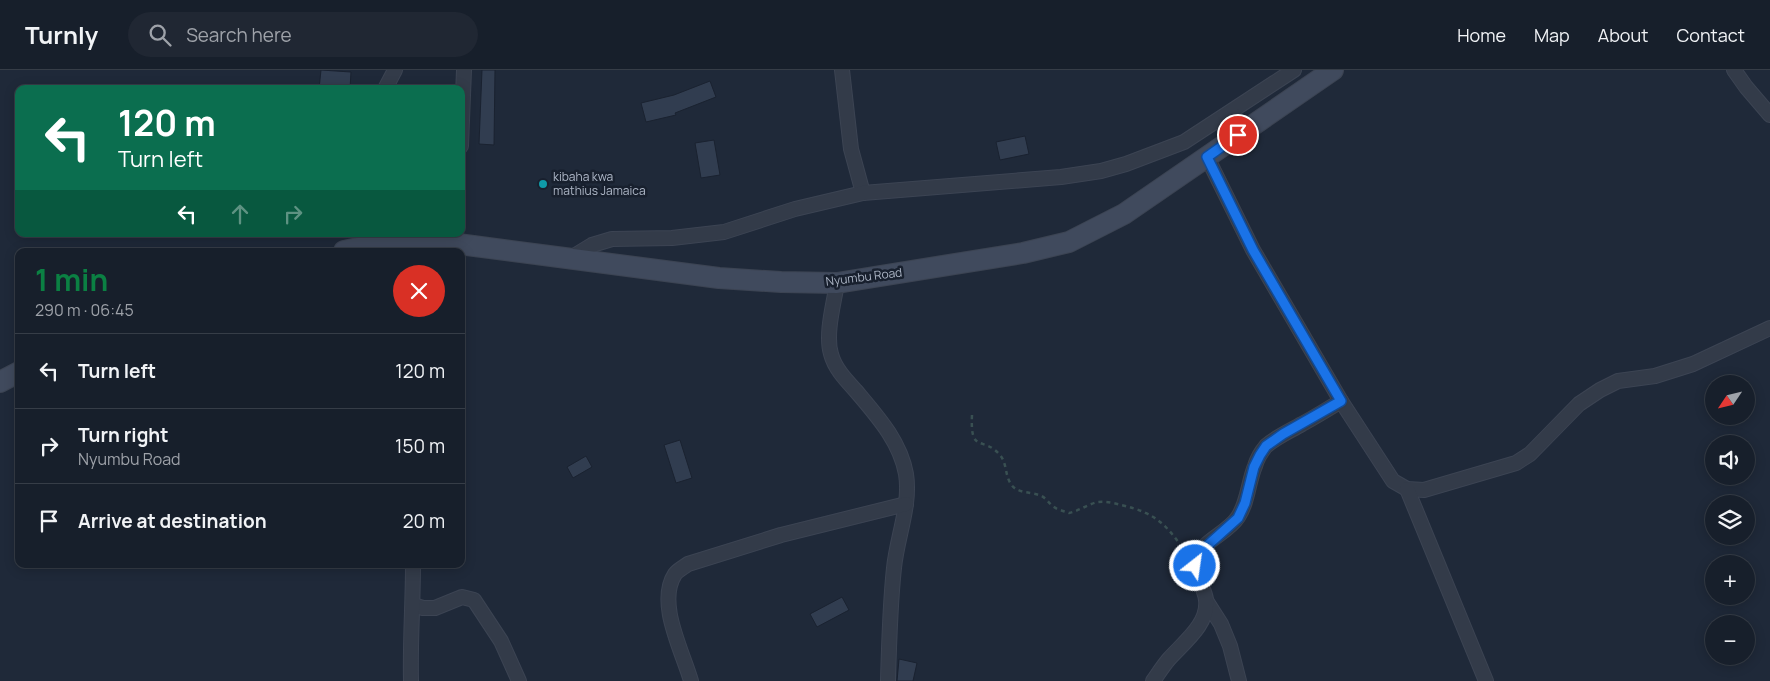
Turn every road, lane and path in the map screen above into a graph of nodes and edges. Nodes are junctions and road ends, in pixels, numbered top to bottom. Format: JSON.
{"nodes":[{"id":1,"x":395,"y":70,"type":"edge"},
{"id":2,"x":464,"y":70,"type":"edge"},
{"id":3,"x":842,"y":70,"type":"edge"},
{"id":4,"x":1294,"y":70,"type":"edge"},
{"id":5,"x":1333,"y":70,"type":"edge"},
{"id":6,"x":1734,"y":70,"type":"edge"},
{"id":7,"x":387,"y":85,"type":"edge"},
{"id":8,"x":463,"y":85,"type":"edge"},
{"id":9,"x":1770,"y":115,"type":"edge"},
{"id":10,"x":1207,"y":157,"type":"junction"},
{"id":11,"x":863,"y":193,"type":"junction"},
{"id":12,"x":404,"y":237,"type":"edge"},
{"id":13,"x":459,"y":243,"type":"edge"},
{"id":14,"x":358,"y":248,"type":"edge"},
{"id":15,"x":569,"y":259,"type":"junction"},
{"id":16,"x":837,"y":283,"type":"junction"},
{"id":17,"x":1770,"y":328,"type":"edge"},
{"id":18,"x":15,"y":374,"type":"edge"},
{"id":19,"x":0,"y":382,"type":"edge"},
{"id":20,"x":1341,"y":401,"type":"junction"},
{"id":21,"x":972,"y":415,"type":"dead end"},
{"id":22,"x":1407,"y":490,"type":"junction"},
{"id":23,"x":906,"y":504,"type":"junction"},
{"id":24,"x":1195,"y":566,"type":"junction"},
{"id":25,"x":413,"y":568,"type":"edge"},
{"id":26,"x":1207,"y":602,"type":"junction"},
{"id":27,"x":413,"y":605,"type":"junction"},
{"id":28,"x":411,"y":681,"type":"edge"},
{"id":29,"x":519,"y":681,"type":"edge"},
{"id":30,"x":691,"y":681,"type":"edge"},
{"id":31,"x":888,"y":681,"type":"edge"},
{"id":32,"x":1153,"y":681,"type":"edge"},
{"id":33,"x":1239,"y":681,"type":"edge"},
{"id":34,"x":1486,"y":681,"type":"edge"}],
"edges":[{"from":1,"to":7,"type":"street"},
{"from":2,"to":8,"type":"street"},
{"from":3,"to":11,"type":"street"},
{"from":4,"to":11,"type":"street"},
{"from":5,"to":10,"type":"street","name":"Nyumbu Road"},
{"from":6,"to":9,"type":"street"},
{"from":10,"to":16,"type":"street","name":"Nyumbu Road"},
{"from":10,"to":20,"type":"street"},
{"from":11,"to":15,"type":"street"},
{"from":12,"to":13,"type":"street","name":"Nyumbu Road"},
{"from":12,"to":14,"type":"street","name":"Nyumbu Road"},
{"from":13,"to":15,"type":"street","name":"Nyumbu Road"},
{"from":15,"to":16,"type":"street","name":"Nyumbu Road"},
{"from":16,"to":23,"type":"street"},
{"from":17,"to":22,"type":"street"},
{"from":18,"to":19,"type":"street"},
{"from":20,"to":22,"type":"street"},
{"from":20,"to":24,"type":"street"},
{"from":21,"to":24,"type":"path"},
{"from":22,"to":34,"type":"street"},
{"from":23,"to":30,"type":"street"},
{"from":23,"to":31,"type":"street"},
{"from":24,"to":26,"type":"street"},
{"from":25,"to":27,"type":"street"},
{"from":26,"to":32,"type":"street"},
{"from":26,"to":33,"type":"street"},
{"from":27,"to":28,"type":"street"},
{"from":27,"to":29,"type":"street"}]}
